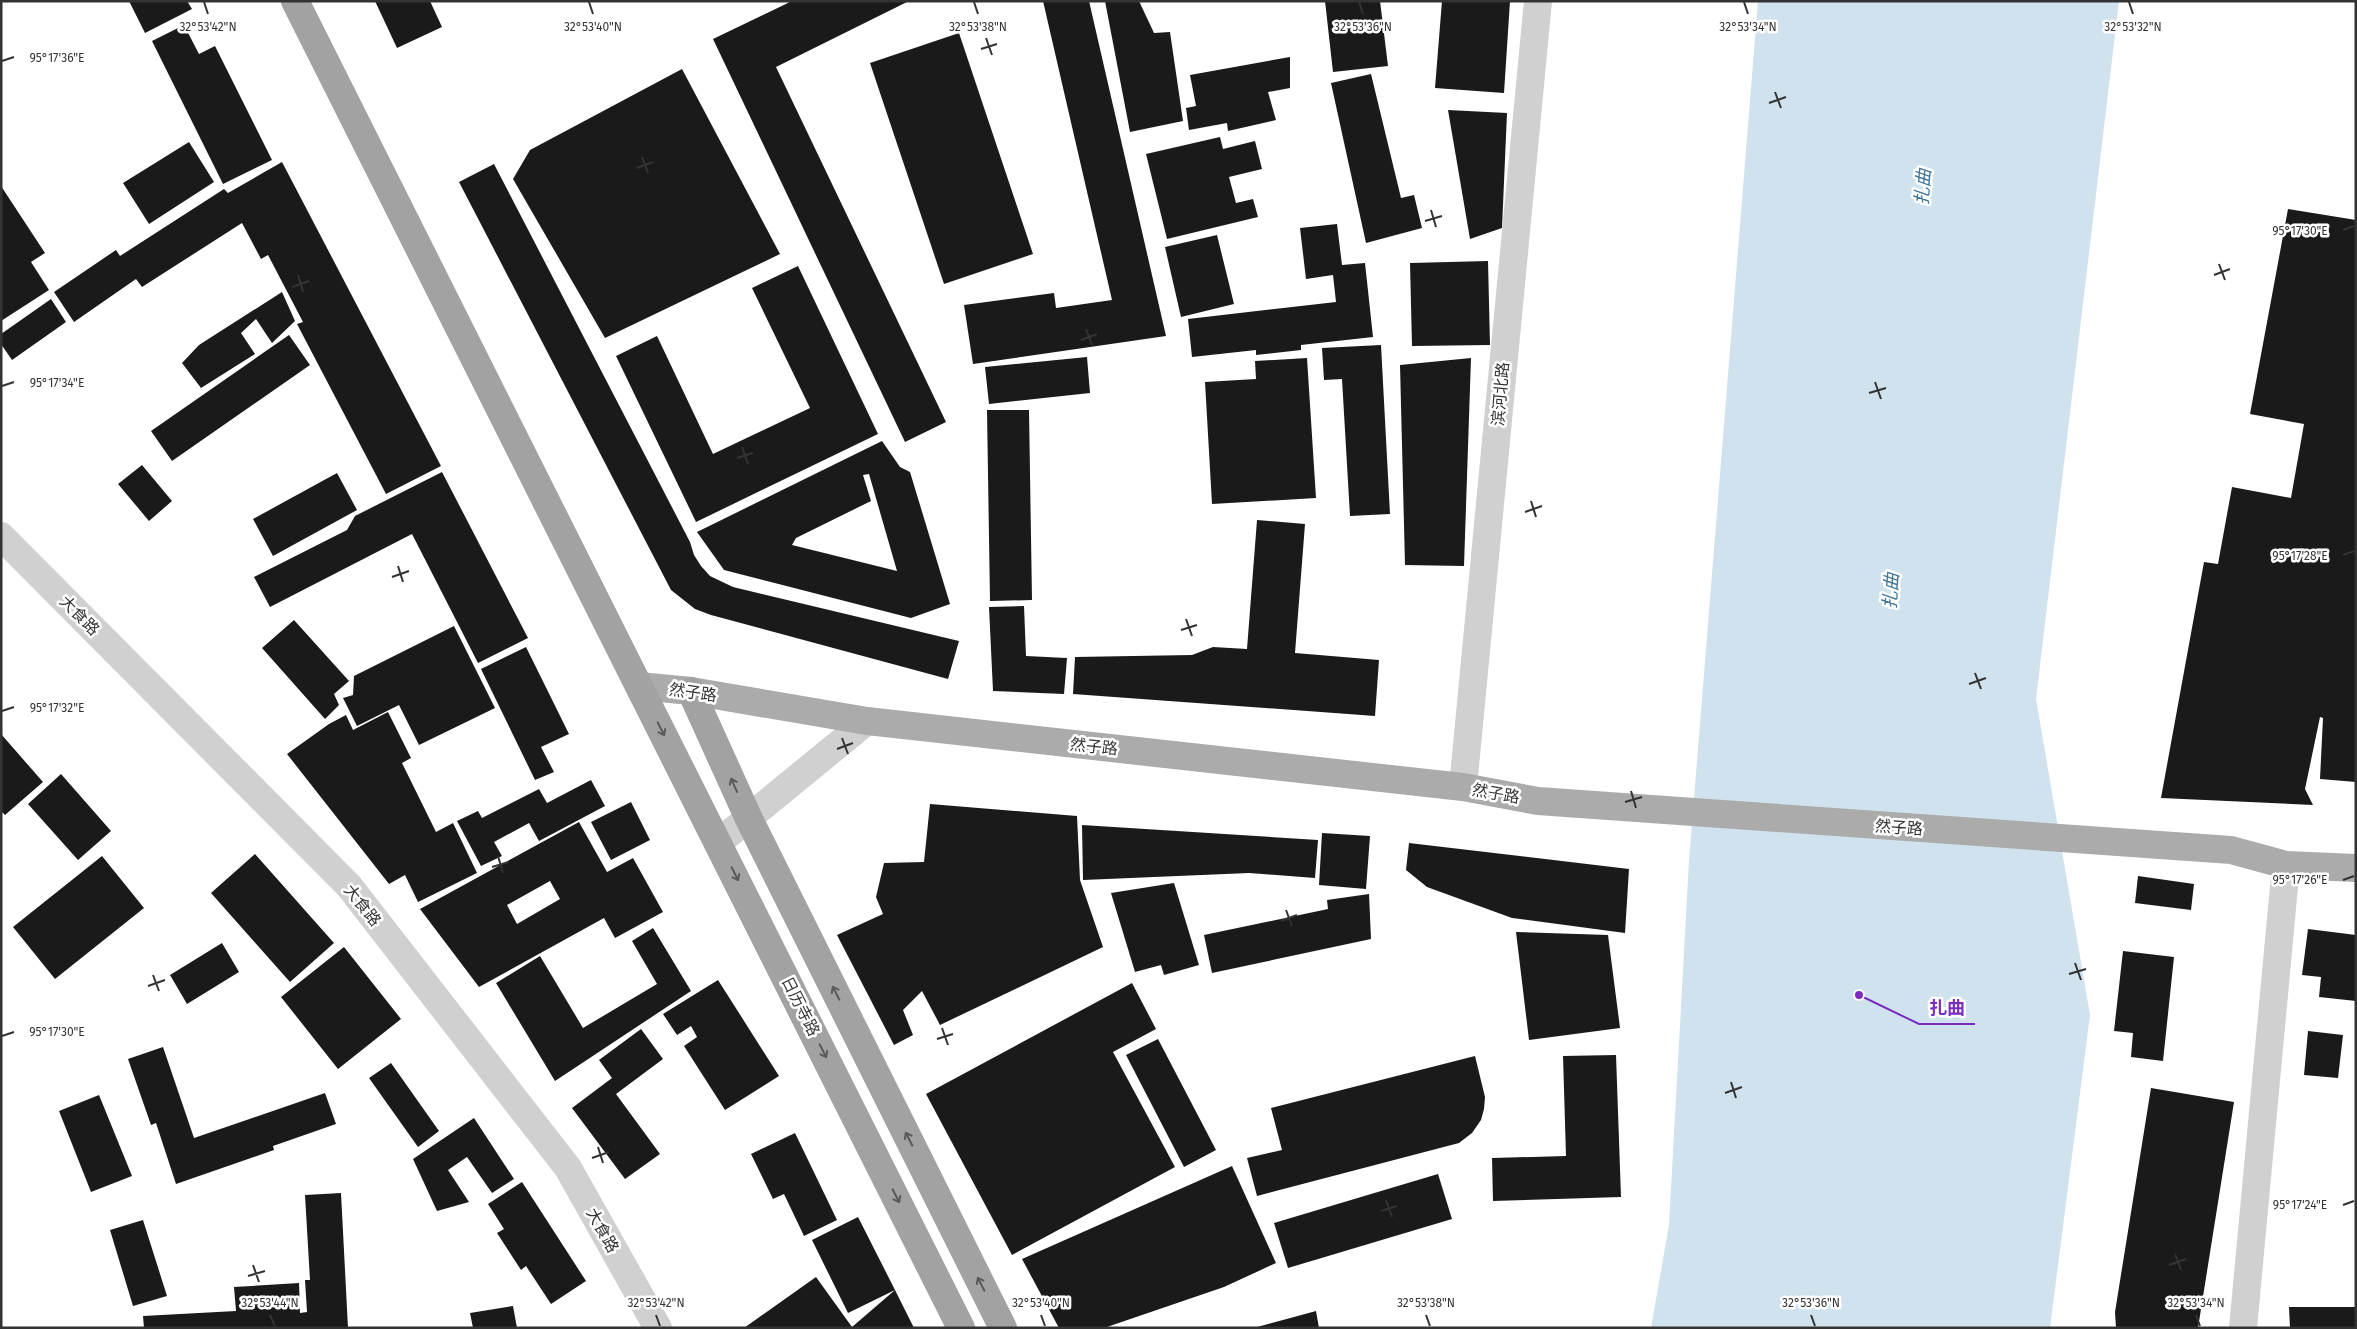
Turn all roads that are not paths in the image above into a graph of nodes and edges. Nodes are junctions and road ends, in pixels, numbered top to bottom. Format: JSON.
{"nodes":[{"id":1,"x":295,"y":1,"type":"edge"},
{"id":2,"x":1538,"y":1,"type":"edge"},
{"id":3,"x":1,"y":536,"type":"edge"},
{"id":4,"x":639,"y":686,"type":"junction"},
{"id":5,"x":691,"y":691,"type":"junction"},
{"id":6,"x":867,"y":721,"type":"junction"},
{"id":7,"x":1463,"y":787,"type":"junction"},
{"id":8,"x":749,"y":819,"type":"junction"},
{"id":9,"x":719,"y":842,"type":"junction"},
{"id":10,"x":2286,"y":865,"type":"junction"},
{"id":11,"x":2356,"y":868,"type":"edge"},
{"id":12,"x":658,"y":1328,"type":"edge"},
{"id":13,"x":961,"y":1328,"type":"edge"},
{"id":14,"x":1003,"y":1328,"type":"edge"},
{"id":15,"x":2243,"y":1328,"type":"edge"}],
"edges":[{"from":1,"to":4,"type":"highway","name":"日历寺路"},
{"from":2,"to":7,"type":"street","name":"滨河北路"},
{"from":3,"to":12,"type":"street","name":"大食路"},
{"from":4,"to":5,"type":"main road","name":"然子路"},
{"from":4,"to":9,"type":"highway","name":"日历寺路","one_way":true},
{"from":5,"to":6,"type":"main road","name":"然子路"},
{"from":8,"to":5,"type":"highway","one_way":true},
{"from":6,"to":7,"type":"main road","name":"然子路"},
{"from":6,"to":8,"type":"street"},
{"from":7,"to":10,"type":"main road","name":"然子路"},
{"from":8,"to":9,"type":"street"},
{"from":14,"to":8,"type":"highway","one_way":true},
{"from":9,"to":13,"type":"highway","name":"日历寺路","one_way":true},
{"from":10,"to":11,"type":"main road","name":"然子路"},
{"from":10,"to":15,"type":"street"}]}
